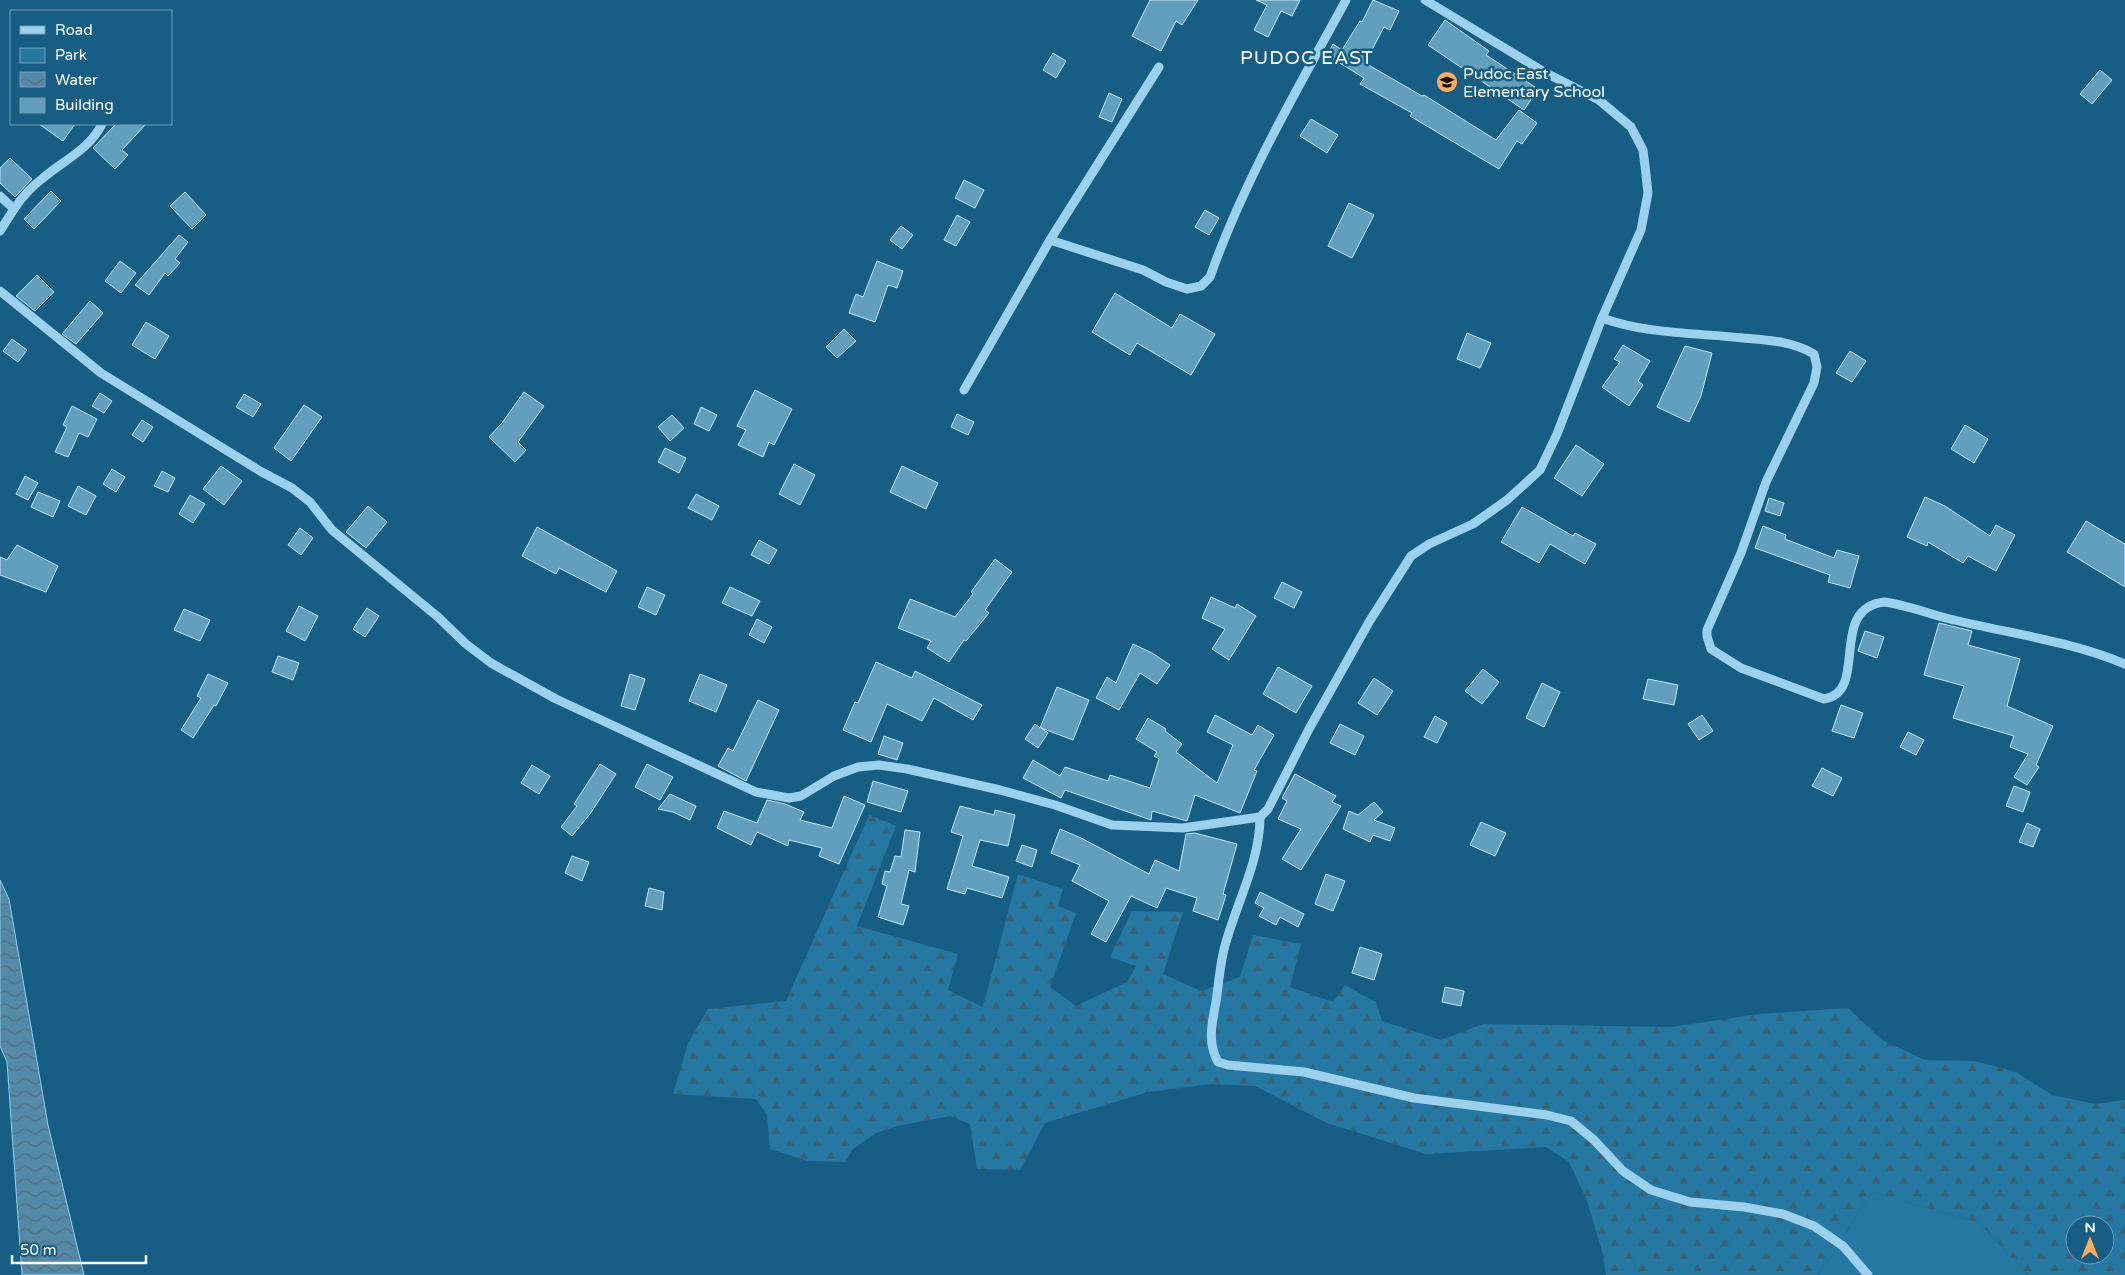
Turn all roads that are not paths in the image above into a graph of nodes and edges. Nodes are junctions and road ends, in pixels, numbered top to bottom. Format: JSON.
{"nodes":[{"id":1,"x":1346,"y":0,"type":"edge"},
{"id":2,"x":1425,"y":0,"type":"edge"},
{"id":3,"x":1159,"y":67,"type":"dead end"},
{"id":4,"x":101,"y":125,"type":"edge"},
{"id":5,"x":0,"y":196,"type":"edge"},
{"id":6,"x":14,"y":209,"type":"junction"},
{"id":7,"x":0,"y":232,"type":"edge"},
{"id":8,"x":1050,"y":240,"type":"junction"},
{"id":9,"x":0,"y":291,"type":"edge"},
{"id":10,"x":1602,"y":318,"type":"junction"},
{"id":11,"x":964,"y":390,"type":"dead end"},
{"id":12,"x":2125,"y":664,"type":"edge"},
{"id":13,"x":1260,"y":817,"type":"junction"},
{"id":14,"x":1868,"y":1275,"type":"edge"}],
"edges":[{"from":1,"to":8,"type":"street"},
{"from":2,"to":10,"type":"street"},
{"from":3,"to":8,"type":"street"},
{"from":4,"to":6,"type":"street"},
{"from":5,"to":6,"type":"street"},
{"from":6,"to":7,"type":"street"},
{"from":8,"to":11,"type":"street"},
{"from":9,"to":13,"type":"street"},
{"from":10,"to":12,"type":"street"},
{"from":10,"to":13,"type":"street"},
{"from":13,"to":14,"type":"street"}]}
